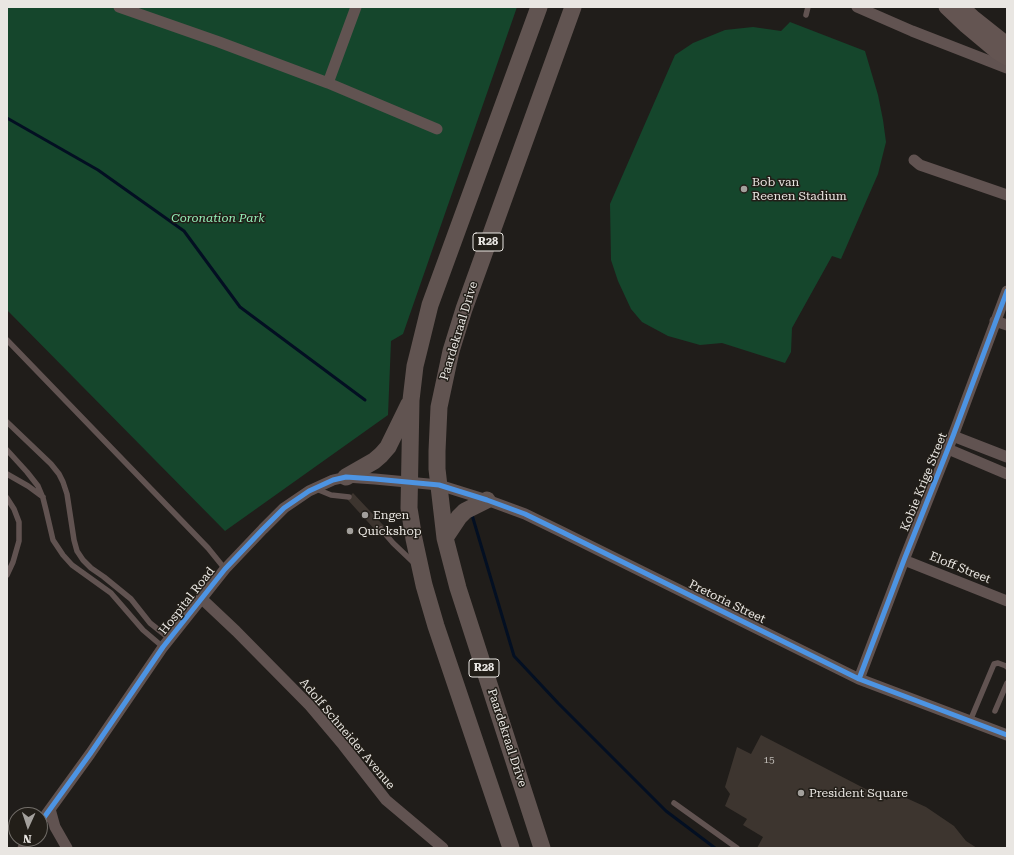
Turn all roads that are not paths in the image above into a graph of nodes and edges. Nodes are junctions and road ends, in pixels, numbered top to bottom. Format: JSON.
{"nodes":[{"id":1,"x":119,"y":7,"type":"edge"},
{"id":2,"x":356,"y":7,"type":"edge"},
{"id":3,"x":539,"y":7,"type":"edge"},
{"id":4,"x":573,"y":7,"type":"edge"},
{"id":5,"x":808,"y":7,"type":"edge"},
{"id":6,"x":857,"y":7,"type":"edge"},
{"id":7,"x":946,"y":7,"type":"edge"},
{"id":8,"x":962,"y":7,"type":"edge"},
{"id":9,"x":806,"y":15,"type":"dead end"},
{"id":10,"x":1007,"y":44,"type":"edge"},
{"id":11,"x":1007,"y":58,"type":"edge"},
{"id":12,"x":1007,"y":68,"type":"edge"},
{"id":13,"x":328,"y":83,"type":"junction"},
{"id":14,"x":437,"y":129,"type":"dead end"},
{"id":15,"x":914,"y":160,"type":"dead end"},
{"id":16,"x":1007,"y":196,"type":"edge"},
{"id":17,"x":1007,"y":291,"type":"edge"},
{"id":18,"x":996,"y":321,"type":"junction"},
{"id":19,"x":1007,"y":325,"type":"edge"},
{"id":20,"x":7,"y":340,"type":"edge"},
{"id":21,"x":411,"y":400,"type":"junction"},
{"id":22,"x":7,"y":422,"type":"edge"},
{"id":23,"x":953,"y":436,"type":"junction"},
{"id":24,"x":948,"y":449,"type":"junction"},
{"id":25,"x":7,"y":450,"type":"edge"},
{"id":26,"x":1007,"y":457,"type":"edge"},
{"id":27,"x":7,"y":474,"type":"edge"},
{"id":28,"x":1007,"y":474,"type":"edge"},
{"id":29,"x":346,"y":477,"type":"junction"},
{"id":30,"x":409,"y":482,"type":"junction"},
{"id":31,"x":438,"y":485,"type":"junction"},
{"id":32,"x":314,"y":488,"type":"junction"},
{"id":33,"x":349,"y":497,"type":"dead end"},
{"id":34,"x":7,"y":498,"type":"edge"},
{"id":35,"x":43,"y":498,"type":"junction"},
{"id":36,"x":487,"y":500,"type":"junction"},
{"id":37,"x":380,"y":529,"type":"dead end"},
{"id":38,"x":445,"y":538,"type":"junction"},
{"id":39,"x":904,"y":560,"type":"junction"},
{"id":40,"x":225,"y":569,"type":"junction"},
{"id":41,"x":421,"y":570,"type":"junction"},
{"id":42,"x":7,"y":575,"type":"edge"},
{"id":43,"x":201,"y":598,"type":"junction"},
{"id":44,"x":1007,"y":601,"type":"edge"},
{"id":45,"x":167,"y":643,"type":"junction"},
{"id":46,"x":1007,"y":667,"type":"edge"},
{"id":47,"x":859,"y":679,"type":"junction"},
{"id":48,"x":1007,"y":683,"type":"edge"},
{"id":49,"x":995,"y":711,"type":"dead end"},
{"id":50,"x":970,"y":721,"type":"junction"},
{"id":51,"x":1007,"y":734,"type":"edge"},
{"id":52,"x":674,"y":803,"type":"dead end"},
{"id":53,"x":50,"y":809,"type":"junction"},
{"id":54,"x":48,"y":812,"type":"edge"},
{"id":55,"x":67,"y":848,"type":"edge"},
{"id":56,"x":443,"y":848,"type":"edge"},
{"id":57,"x":511,"y":848,"type":"edge"},
{"id":58,"x":542,"y":848,"type":"edge"},
{"id":59,"x":737,"y":848,"type":"edge"}],
"edges":[{"from":1,"to":13,"type":"street"},
{"from":2,"to":13,"type":"street"},
{"from":3,"to":21,"type":"main road","number":"R28"},
{"from":4,"to":31,"type":"main road","name":"Paardekraal Drive","number":"R28"},
{"from":5,"to":9,"type":"lane"},
{"from":6,"to":12,"type":"street"},
{"from":7,"to":11,"type":"main road"},
{"from":8,"to":10,"type":"main road"},
{"from":13,"to":14,"type":"street"},
{"from":15,"to":16,"type":"street"},
{"from":17,"to":18,"type":"street","name":"Kobie Krige Street"},
{"from":18,"to":19,"type":"street"},
{"from":18,"to":23,"type":"street","name":"Kobie Krige Street"},
{"from":20,"to":40,"type":"lane"},
{"from":21,"to":29,"type":"main road"},
{"from":21,"to":30,"type":"main road","number":"R28"},
{"from":22,"to":45,"type":"lane"},
{"from":23,"to":24,"type":"street","name":"Kobie Krige Street"},
{"from":23,"to":26,"type":"street"},
{"from":24,"to":28,"type":"street"},
{"from":24,"to":39,"type":"street","name":"Kobie Krige Street"},
{"from":25,"to":35,"type":"lane"},
{"from":27,"to":35,"type":"lane"},
{"from":29,"to":30,"type":"street","name":"Hospital Road"},
{"from":29,"to":32,"type":"street","name":"Hospital Road"},
{"from":30,"to":31,"type":"street","name":"Hospital Road"},
{"from":30,"to":41,"type":"main road","number":"R28"},
{"from":31,"to":36,"type":"street","name":"Pretoria Street"},
{"from":31,"to":38,"type":"main road","name":"Paardekraal Drive","number":"R28"},
{"from":32,"to":33,"type":"lane"},
{"from":32,"to":40,"type":"street","name":"Hospital Road"},
{"from":34,"to":42,"type":"lane"},
{"from":35,"to":45,"type":"lane"},
{"from":36,"to":38,"type":"main road"},
{"from":36,"to":47,"type":"street","name":"Pretoria Street"},
{"from":37,"to":41,"type":"lane"},
{"from":38,"to":58,"type":"main road","name":"Paardekraal Drive","number":"R28"},
{"from":39,"to":44,"type":"street","name":"Eloff Street"},
{"from":39,"to":47,"type":"street","name":"Kobie Krige Street"},
{"from":40,"to":43,"type":"street","name":"Hospital Road"},
{"from":41,"to":57,"type":"main road","number":"R28"},
{"from":43,"to":45,"type":"street","name":"Hospital Road"},
{"from":43,"to":56,"type":"street","name":"Adolf Schneider Avenue"},
{"from":45,"to":53,"type":"street","name":"Hospital Road"},
{"from":46,"to":50,"type":"lane"},
{"from":47,"to":50,"type":"street","name":"Pretoria Street"},
{"from":48,"to":49,"type":"lane"},
{"from":50,"to":51,"type":"street","name":"Pretoria Street"},
{"from":52,"to":59,"type":"lane"},
{"from":53,"to":54,"type":"street","name":"Hospital Road"},
{"from":53,"to":55,"type":"street"}]}
